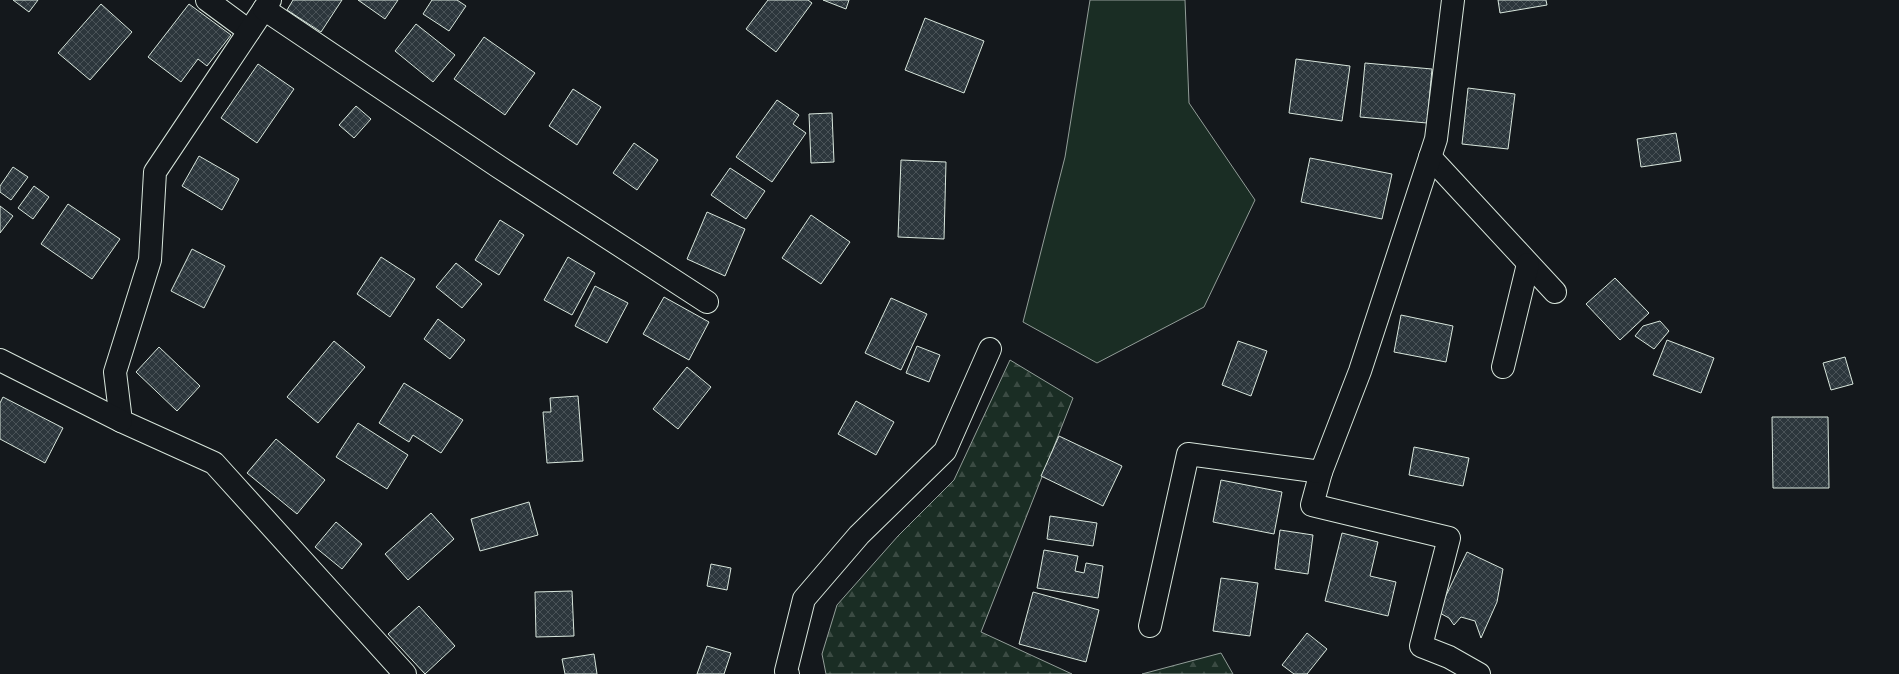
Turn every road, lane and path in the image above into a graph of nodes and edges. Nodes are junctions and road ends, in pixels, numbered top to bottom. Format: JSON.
{"nodes":[{"id":1,"x":207,"y":0,"type":"edge"},
{"id":2,"x":1453,"y":0,"type":"edge"},
{"id":3,"x":267,"y":4,"type":"edge"},
{"id":4,"x":249,"y":31,"type":"junction"},
{"id":5,"x":1430,"y":157,"type":"junction"},
{"id":6,"x":1528,"y":264,"type":"junction"},
{"id":7,"x":1555,"y":292,"type":"dead end"},
{"id":8,"x":707,"y":302,"type":"dead end"},
{"id":9,"x":990,"y":349,"type":"dead end"},
{"id":10,"x":0,"y":360,"type":"edge"},
{"id":11,"x":1503,"y":367,"type":"dead end"},
{"id":12,"x":121,"y":421,"type":"junction"},
{"id":13,"x":1321,"y":472,"type":"junction"},
{"id":14,"x":1150,"y":626,"type":"dead end"},
{"id":15,"x":404,"y":674,"type":"edge"},
{"id":16,"x":788,"y":674,"type":"edge"},
{"id":17,"x":1479,"y":674,"type":"edge"}],
"edges":[{"from":1,"to":4,"type":"street"},
{"from":2,"to":5,"type":"street"},
{"from":3,"to":4,"type":"street"},
{"from":3,"to":8,"type":"street"},
{"from":4,"to":12,"type":"street"},
{"from":5,"to":6,"type":"street"},
{"from":5,"to":13,"type":"street"},
{"from":6,"to":7,"type":"street"},
{"from":6,"to":11,"type":"street"},
{"from":9,"to":16,"type":"street"},
{"from":10,"to":12,"type":"street"},
{"from":12,"to":15,"type":"street"},
{"from":13,"to":14,"type":"street"},
{"from":13,"to":17,"type":"street"}]}
